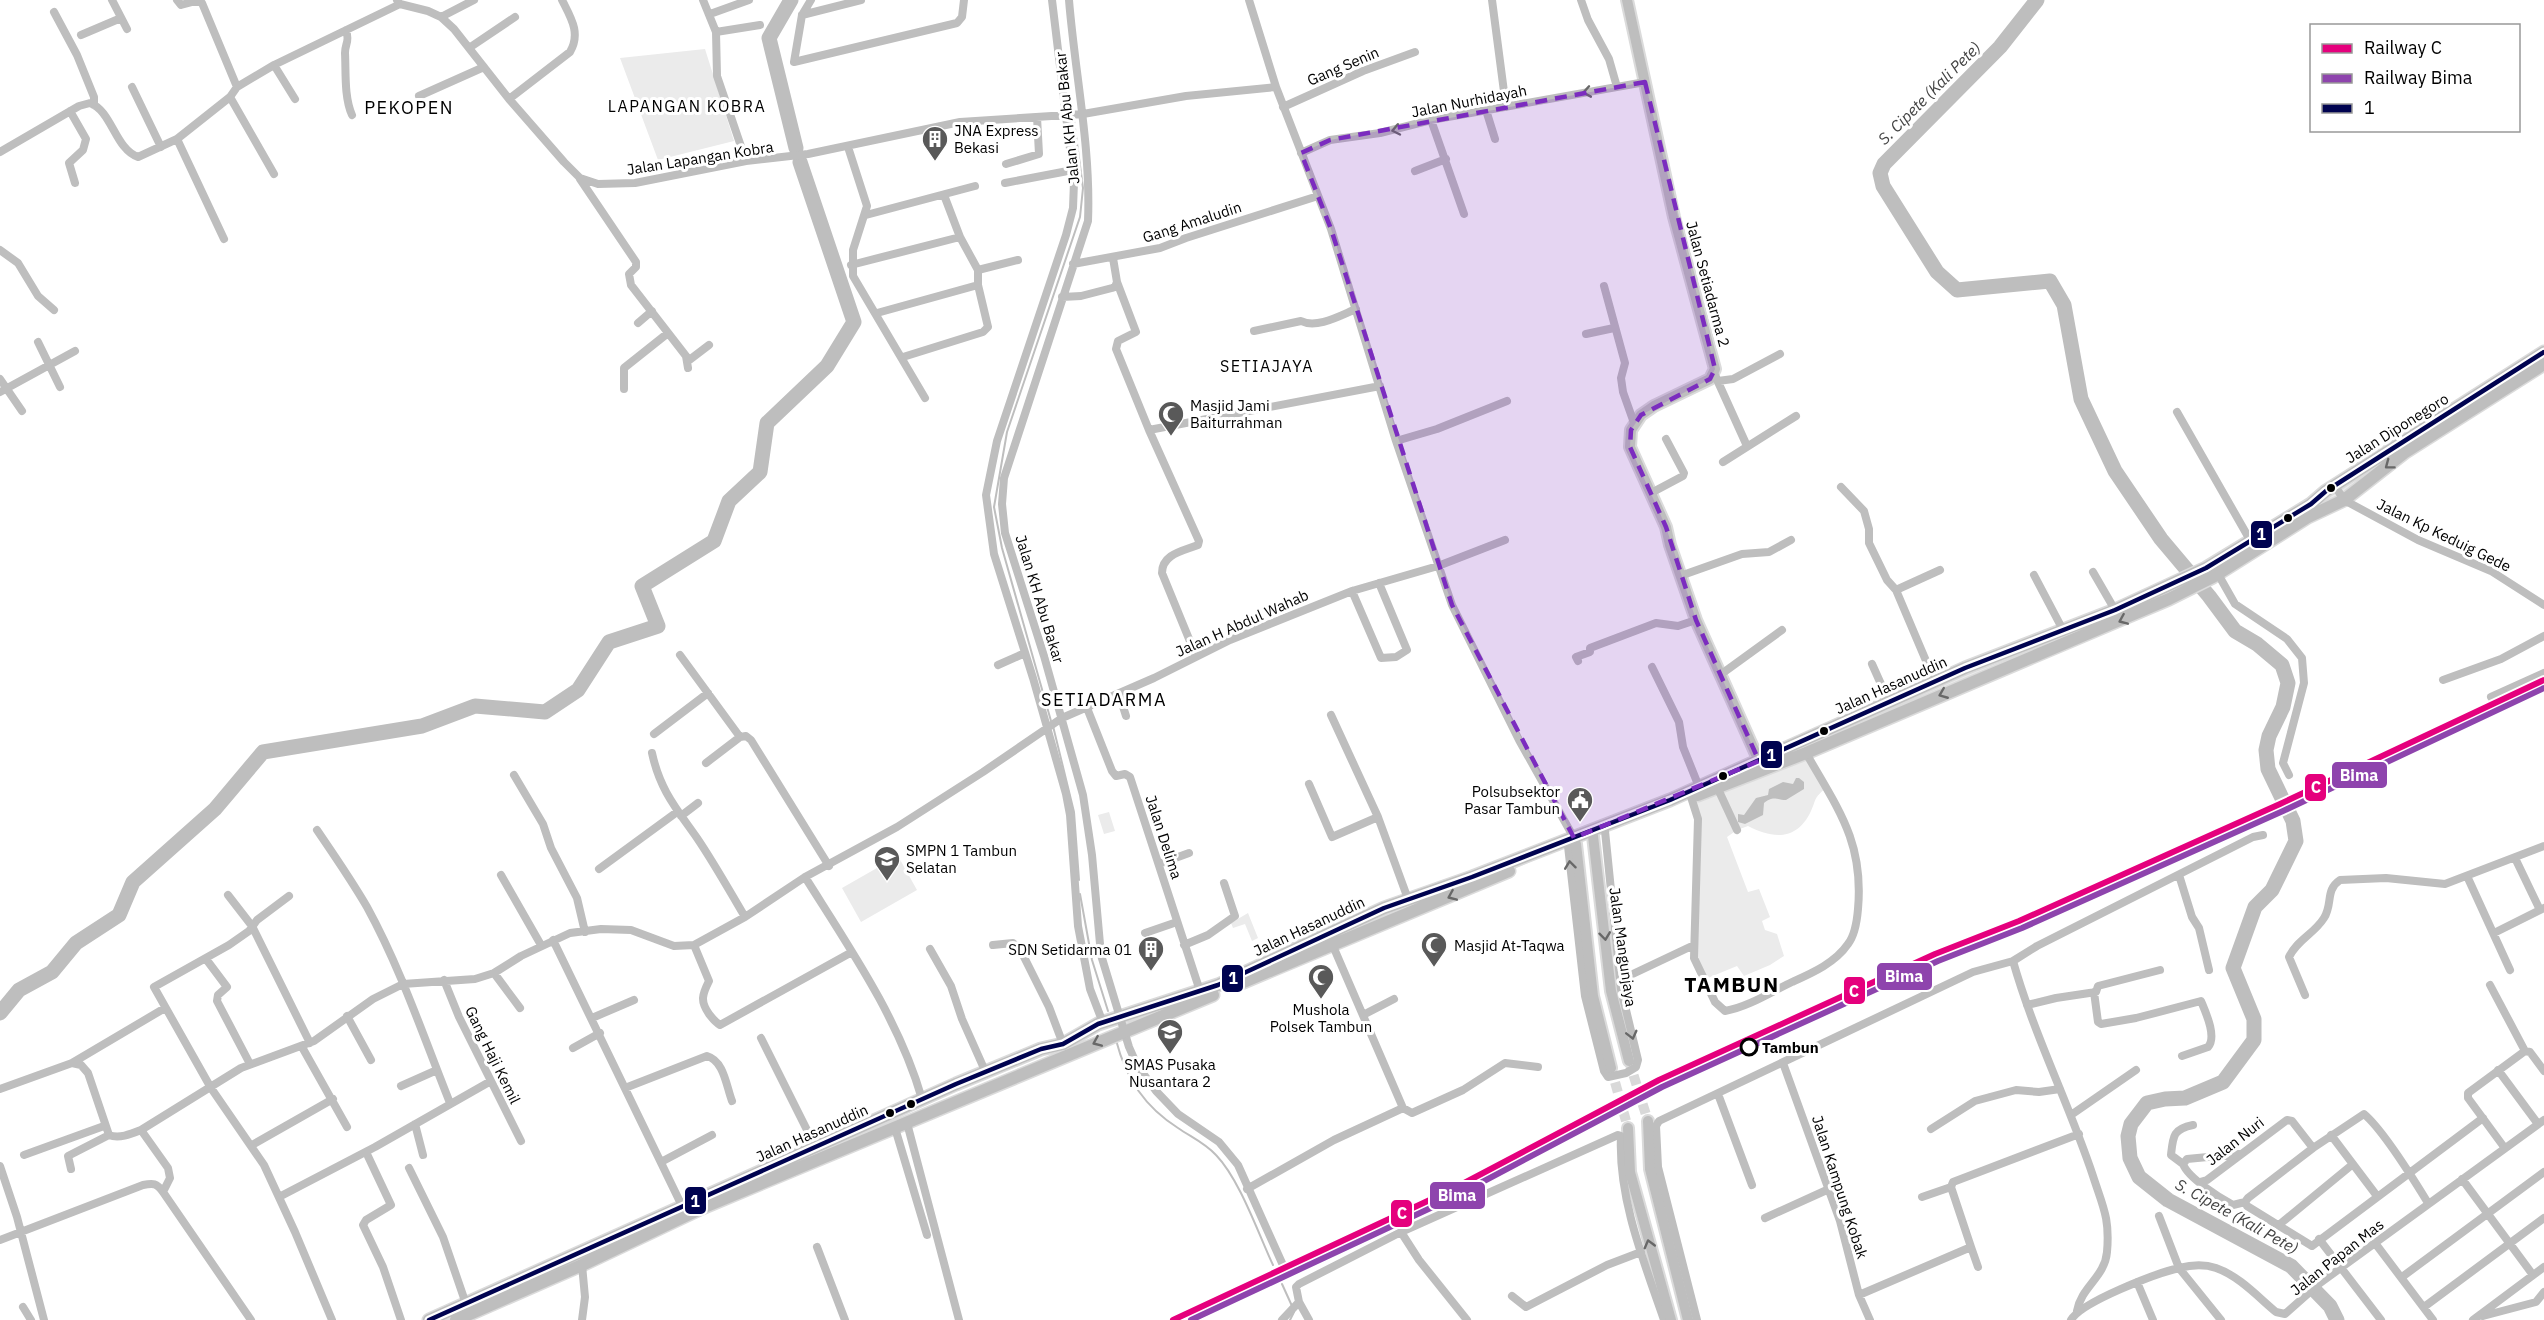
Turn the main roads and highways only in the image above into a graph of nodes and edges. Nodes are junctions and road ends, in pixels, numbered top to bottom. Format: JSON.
{"nodes":[{"id":1,"x":1627,"y":0,"type":"edge"},
{"id":2,"x":2544,"y":352,"type":"edge"},
{"id":3,"x":2544,"y":364,"type":"edge"},
{"id":4,"x":2254,"y":545,"type":"junction"},
{"id":5,"x":2212,"y":573,"type":"joint"},
{"id":6,"x":2171,"y":592,"type":"junction"},
{"id":7,"x":1759,"y":761,"type":"junction"},
{"id":8,"x":1695,"y":792,"type":"junction"},
{"id":9,"x":1599,"y":834,"type":"junction"},
{"id":10,"x":1573,"y":842,"type":"junction"},
{"id":11,"x":1364,"y":917,"type":"junction"},
{"id":12,"x":1369,"y":931,"type":"junction"},
{"id":13,"x":1261,"y":970,"type":"junction"},
{"id":14,"x":1629,"y":1061,"type":"tunnel mouth"},
{"id":15,"x":1611,"y":1068,"type":"tunnel mouth"},
{"id":16,"x":1648,"y":1121,"type":"tunnel mouth"},
{"id":17,"x":1628,"y":1128,"type":"tunnel mouth"},
{"id":18,"x":429,"y":1320,"type":"edge"},
{"id":19,"x":456,"y":1320,"type":"edge"},
{"id":20,"x":1671,"y":1320,"type":"edge"},
{"id":21,"x":1688,"y":1320,"type":"edge"}],
"edges":[{"from":1,"to":7,"type":"main road","name":"Jalan Setiadarma 2"},
{"from":2,"to":4,"type":"highway","name":"Jalan Diponegoro"},
{"from":3,"to":4,"type":"highway","name":"Jalan Diponegoro","one_way":true},
{"from":4,"to":5,"type":"highway","name":"Jalan Diponegoro"},
{"from":5,"to":6,"type":"highway","name":"Jalan Hasanuddin"},
{"from":6,"to":7,"type":"highway","name":"Jalan Hasanuddin"},
{"from":6,"to":8,"type":"highway","name":"Jalan Hasanuddin","one_way":true},
{"from":7,"to":8,"type":"highway","name":"Jalan Hasanuddin"},
{"from":8,"to":9,"type":"highway","name":"Jalan Hasanuddin"},
{"from":8,"to":10,"type":"highway","name":"Jalan Hasanuddin"},
{"from":9,"to":10,"type":"highway","name":"Jalan Hasanuddin"},
{"from":9,"to":14,"type":"main road","name":"Jalan Mangunjaya","one_way":true},
{"from":10,"to":11,"type":"highway","name":"Jalan Hasanuddin"},
{"from":10,"to":12,"type":"highway","name":"Jalan Hasanuddin","one_way":true},
{"from":10,"to":15,"type":"main road"},
{"from":11,"to":12,"type":"highway"},
{"from":11,"to":13,"type":"highway","name":"Jalan Hasanuddin"},
{"from":12,"to":13,"type":"highway","name":"Jalan Hasanuddin"},
{"from":13,"to":18,"type":"highway","name":"Jalan Hasanuddin"},
{"from":13,"to":19,"type":"highway","name":"Jalan Hasanuddin","one_way":true},
{"from":16,"to":21,"type":"main road"},
{"from":20,"to":17,"type":"main road","one_way":true}]}
